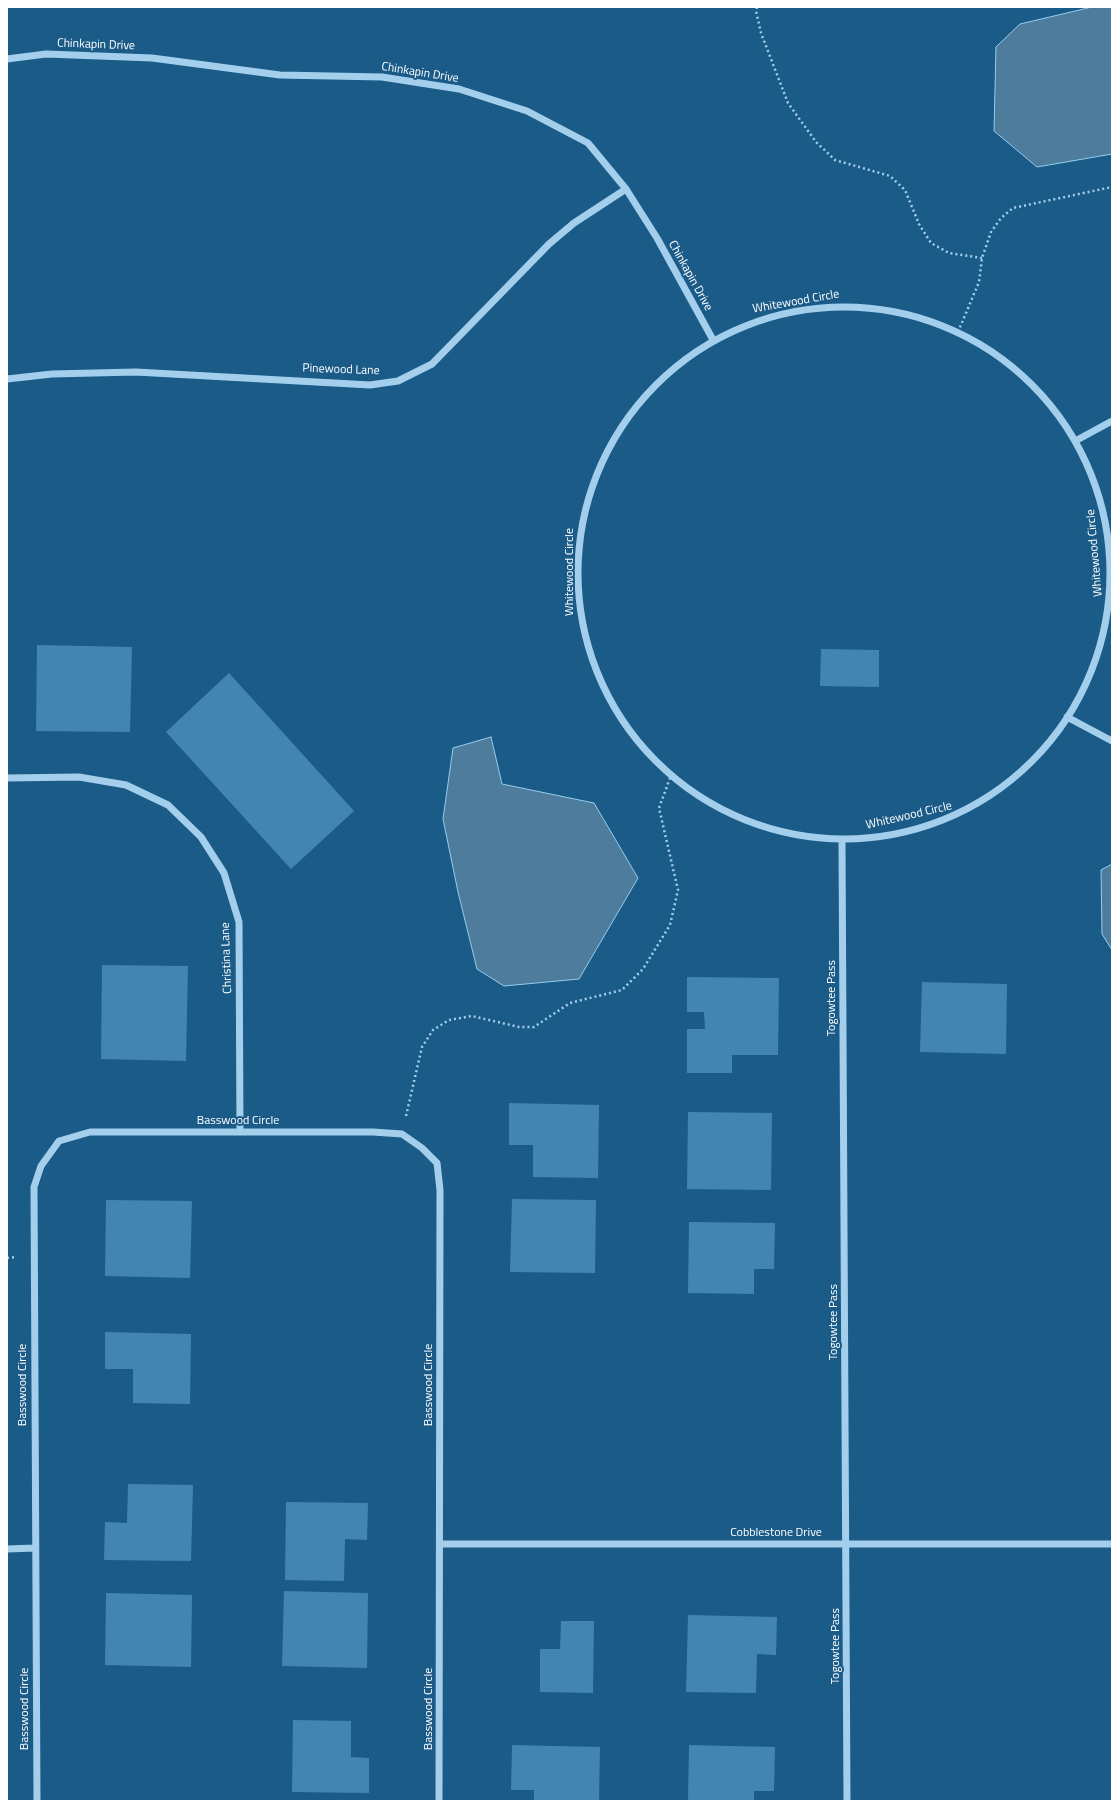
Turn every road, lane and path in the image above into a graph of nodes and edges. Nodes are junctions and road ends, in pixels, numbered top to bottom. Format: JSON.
{"nodes":[{"id":1,"x":757,"y":7,"type":"edge"},
{"id":2,"x":7,"y":59,"type":"edge"},
{"id":3,"x":1112,"y":187,"type":"edge"},
{"id":4,"x":626,"y":190,"type":"junction"},
{"id":5,"x":982,"y":258,"type":"junction"},
{"id":6,"x":958,"y":332,"type":"junction"},
{"id":7,"x":712,"y":338,"type":"junction"},
{"id":8,"x":7,"y":379,"type":"edge"},
{"id":9,"x":1112,"y":421,"type":"edge"},
{"id":10,"x":1077,"y":440,"type":"junction"},
{"id":11,"x":1067,"y":717,"type":"junction"},
{"id":12,"x":1112,"y":741,"type":"edge"},
{"id":13,"x":7,"y":778,"type":"edge"},
{"id":14,"x":670,"y":778,"type":"junction"},
{"id":15,"x":842,"y":842,"type":"junction"},
{"id":16,"x":240,"y":1132,"type":"junction"},
{"id":17,"x":402,"y":1134,"type":"junction"},
{"id":18,"x":440,"y":1544,"type":"junction"},
{"id":19,"x":846,"y":1544,"type":"junction"},
{"id":20,"x":1112,"y":1544,"type":"edge"},
{"id":21,"x":35,"y":1548,"type":"junction"},
{"id":22,"x":7,"y":1549,"type":"edge"},
{"id":23,"x":37,"y":1801,"type":"edge"},
{"id":24,"x":439,"y":1801,"type":"edge"},
{"id":25,"x":847,"y":1801,"type":"edge"}],
"edges":[{"from":1,"to":5,"type":"path"},
{"from":2,"to":4,"type":"street","name":"Chinkapin Drive"},
{"from":3,"to":5,"type":"path"},
{"from":4,"to":7,"type":"street","name":"Chinkapin Drive"},
{"from":4,"to":8,"type":"street","name":"Pinewood Lane"},
{"from":5,"to":6,"type":"path"},
{"from":6,"to":7,"type":"street","name":"Whitewood Circle"},
{"from":6,"to":10,"type":"street","name":"Whitewood Circle"},
{"from":7,"to":14,"type":"street","name":"Whitewood Circle"},
{"from":9,"to":10,"type":"street"},
{"from":10,"to":11,"type":"street","name":"Whitewood Circle"},
{"from":11,"to":12,"type":"street"},
{"from":11,"to":15,"type":"street","name":"Whitewood Circle"},
{"from":13,"to":16,"type":"street","name":"Christina Lane"},
{"from":14,"to":15,"type":"street","name":"Whitewood Circle"},
{"from":14,"to":17,"type":"path"},
{"from":15,"to":19,"type":"street","name":"Togowtee Pass"},
{"from":16,"to":17,"type":"street","name":"Basswood Circle"},
{"from":16,"to":21,"type":"street","name":"Basswood Circle"},
{"from":17,"to":18,"type":"street","name":"Basswood Circle"},
{"from":18,"to":19,"type":"street","name":"Cobblestone Drive"},
{"from":18,"to":24,"type":"street","name":"Basswood Circle"},
{"from":19,"to":20,"type":"street","name":"Cobblestone Drive"},
{"from":19,"to":25,"type":"street","name":"Togowtee Pass"},
{"from":21,"to":22,"type":"street"},
{"from":21,"to":23,"type":"street","name":"Basswood Circle"}]}
